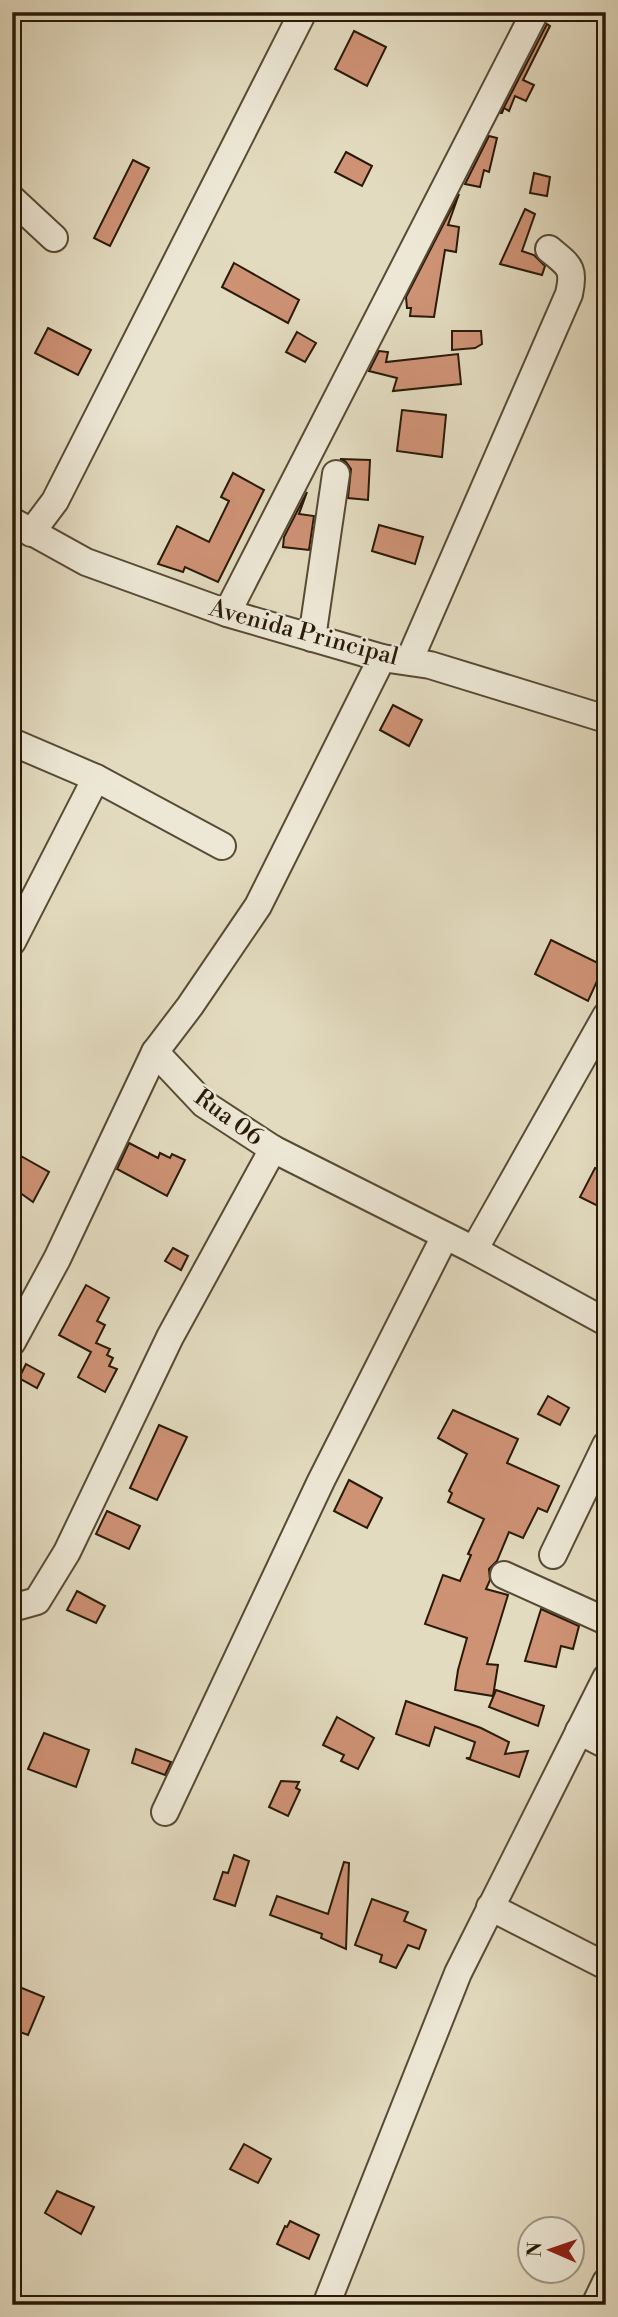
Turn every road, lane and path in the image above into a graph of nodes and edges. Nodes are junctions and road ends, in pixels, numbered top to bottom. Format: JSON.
{"nodes":[{"id":1,"x":303,"y":12,"type":"edge"},
{"id":2,"x":535,"y":12,"type":"edge"},
{"id":3,"x":12,"y":199,"type":"edge"},
{"id":4,"x":54,"y":239,"type":"dead end"},
{"id":5,"x":549,"y":249,"type":"dead end"},
{"id":6,"x":336,"y":474,"type":"dead end"},
{"id":7,"x":21,"y":527,"type":"edge"},
{"id":8,"x":227,"y":613,"type":"junction"},
{"id":9,"x":312,"y":638,"type":"junction"},
{"id":10,"x":382,"y":658,"type":"junction"},
{"id":11,"x":409,"y":661,"type":"junction"},
{"id":12,"x":606,"y":719,"type":"edge"},
{"id":13,"x":12,"y":742,"type":"edge"},
{"id":14,"x":96,"y":778,"type":"junction"},
{"id":15,"x":222,"y":846,"type":"dead end"},
{"id":16,"x":12,"y":942,"type":"edge"},
{"id":17,"x":606,"y":1016,"type":"edge"},
{"id":18,"x":155,"y":1052,"type":"junction"},
{"id":19,"x":273,"y":1149,"type":"junction"},
{"id":20,"x":445,"y":1236,"type":"junction"},
{"id":21,"x":474,"y":1250,"type":"junction"},
{"id":22,"x":606,"y":1322,"type":"edge"},
{"id":23,"x":12,"y":1342,"type":"edge"},
{"id":24,"x":606,"y":1445,"type":"edge"},
{"id":25,"x":553,"y":1555,"type":"dead end"},
{"id":26,"x":503,"y":1575,"type":"dead end"},
{"id":27,"x":12,"y":1608,"type":"edge"},
{"id":28,"x":606,"y":1621,"type":"edge"},
{"id":29,"x":606,"y":1678,"type":"edge"},
{"id":30,"x":579,"y":1731,"type":"junction"},
{"id":31,"x":606,"y":1745,"type":"edge"},
{"id":32,"x":165,"y":1812,"type":"dead end"},
{"id":33,"x":490,"y":1907,"type":"junction"},
{"id":34,"x":606,"y":1966,"type":"edge"},
{"id":35,"x":606,"y":2282,"type":"edge"},
{"id":36,"x":326,"y":2305,"type":"edge"},
{"id":37,"x":595,"y":2305,"type":"edge"}],
"edges":[{"from":1,"to":7,"type":"street"},
{"from":2,"to":8,"type":"street"},
{"from":3,"to":4,"type":"street"},
{"from":5,"to":11,"type":"street"},
{"from":6,"to":9,"type":"street"},
{"from":7,"to":8,"type":"street","name":"Avenida Principal"},
{"from":8,"to":9,"type":"street","name":"Avenida Principal"},
{"from":9,"to":10,"type":"street","name":"Avenida Principal"},
{"from":10,"to":11,"type":"street","name":"Avenida Principal"},
{"from":10,"to":18,"type":"street"},
{"from":11,"to":12,"type":"street","name":"Avenida Principal"},
{"from":13,"to":14,"type":"street"},
{"from":14,"to":15,"type":"street"},
{"from":14,"to":16,"type":"street"},
{"from":17,"to":21,"type":"street"},
{"from":18,"to":19,"type":"street","name":"Rua 06"},
{"from":18,"to":23,"type":"street"},
{"from":19,"to":20,"type":"street","name":"Rua 06"},
{"from":19,"to":27,"type":"street"},
{"from":20,"to":21,"type":"street","name":"Rua 06"},
{"from":20,"to":32,"type":"street"},
{"from":21,"to":22,"type":"street","name":"Rua 06"},
{"from":24,"to":25,"type":"street"},
{"from":26,"to":28,"type":"street"},
{"from":29,"to":30,"type":"street"},
{"from":30,"to":31,"type":"street"},
{"from":30,"to":33,"type":"street"},
{"from":33,"to":34,"type":"street"},
{"from":33,"to":36,"type":"street"},
{"from":35,"to":37,"type":"street"}]}
